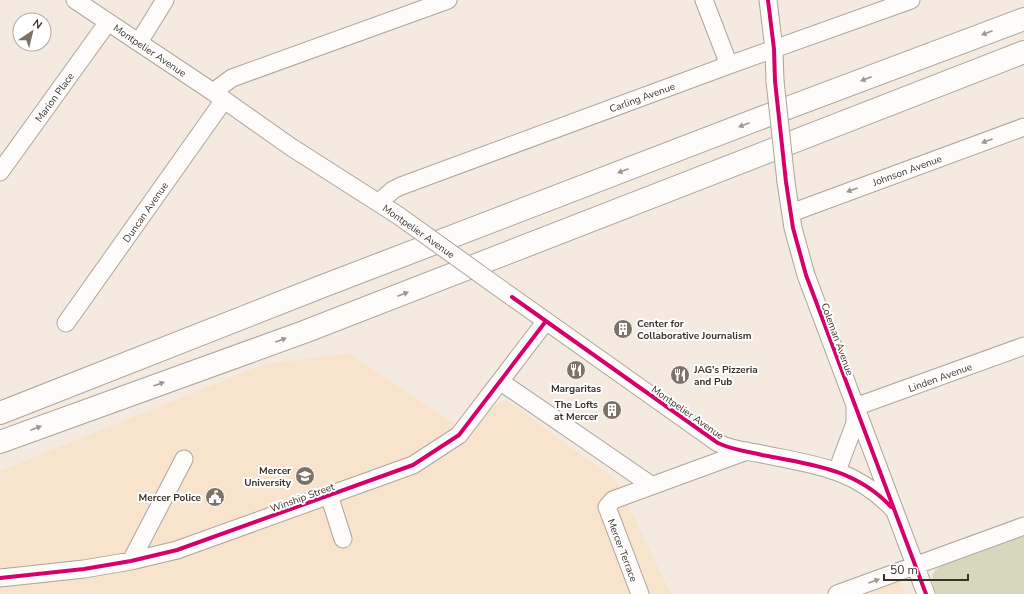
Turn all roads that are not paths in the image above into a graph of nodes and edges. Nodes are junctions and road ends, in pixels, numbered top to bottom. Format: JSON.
{"nodes":[{"id":1,"x":75,"y":0,"type":"edge"},
{"id":2,"x":165,"y":0,"type":"edge"},
{"id":3,"x":448,"y":0,"type":"edge"},
{"id":4,"x":704,"y":0,"type":"edge"},
{"id":5,"x":768,"y":0,"type":"edge"},
{"id":6,"x":911,"y":0,"type":"edge"},
{"id":7,"x":1024,"y":19,"type":"edge"},
{"id":8,"x":108,"y":22,"type":"junction"},
{"id":9,"x":139,"y":42,"type":"junction"},
{"id":10,"x":774,"y":50,"type":"junction"},
{"id":11,"x":1024,"y":52,"type":"edge"},
{"id":12,"x":729,"y":65,"type":"junction"},
{"id":13,"x":218,"y":96,"type":"junction"},
{"id":14,"x":1024,"y":127,"type":"edge"},
{"id":15,"x":0,"y":172,"type":"edge"},
{"id":16,"x":379,"y":202,"type":"junction"},
{"id":17,"x":791,"y":213,"type":"junction"},
{"id":18,"x":546,"y":320,"type":"junction"},
{"id":19,"x":66,"y":323,"type":"dead end"},
{"id":20,"x":1024,"y":346,"type":"edge"},
{"id":21,"x":501,"y":382,"type":"junction"},
{"id":22,"x":855,"y":407,"type":"junction"},
{"id":23,"x":0,"y":413,"type":"edge"},
{"id":24,"x":0,"y":442,"type":"edge"},
{"id":25,"x":747,"y":452,"type":"junction"},
{"id":26,"x":184,"y":459,"type":"dead end"},
{"id":27,"x":837,"y":471,"type":"junction"},
{"id":28,"x":651,"y":485,"type":"junction"},
{"id":29,"x":329,"y":495,"type":"junction"},
{"id":30,"x":894,"y":510,"type":"junction"},
{"id":31,"x":1024,"y":526,"type":"edge"},
{"id":32,"x":343,"y":539,"type":"dead end"},
{"id":33,"x":131,"y":561,"type":"junction"},
{"id":34,"x":916,"y":566,"type":"junction"},
{"id":35,"x":0,"y":578,"type":"edge"},
{"id":36,"x":640,"y":594,"type":"edge"},
{"id":37,"x":837,"y":594,"type":"edge"},
{"id":38,"x":926,"y":594,"type":"edge"}],
"edges":[{"from":1,"to":8,"type":"street","name":"Montpelier Avenue"},
{"from":2,"to":9,"type":"street"},
{"from":3,"to":13,"type":"street","name":"Duncan Avenue"},
{"from":4,"to":12,"type":"street"},
{"from":5,"to":10,"type":"street","name":"Coleman Avenue"},
{"from":6,"to":10,"type":"street","name":"Carling Avenue"},
{"from":7,"to":23,"type":"highway","one_way":true},
{"from":8,"to":9,"type":"street","name":"Montpelier Avenue"},
{"from":8,"to":15,"type":"street","name":"Marion Place"},
{"from":9,"to":13,"type":"street","name":"Montpelier Avenue"},
{"from":10,"to":12,"type":"street","name":"Carling Avenue"},
{"from":10,"to":17,"type":"street","name":"Coleman Avenue","bridge":true},
{"from":24,"to":11,"type":"highway","one_way":true},
{"from":12,"to":16,"type":"street","name":"Carling Avenue"},
{"from":13,"to":16,"type":"street","name":"Montpelier Avenue"},
{"from":13,"to":19,"type":"street","name":"Duncan Avenue"},
{"from":14,"to":17,"type":"street","name":"Johnson Avenue","one_way":true},
{"from":16,"to":18,"type":"street","name":"Montpelier Avenue","bridge":true},
{"from":17,"to":22,"type":"street","name":"Coleman Avenue"},
{"from":18,"to":21,"type":"street","name":"Winship Street"},
{"from":18,"to":25,"type":"street","name":"Montpelier Avenue"},
{"from":20,"to":22,"type":"street","name":"Linden Avenue"},
{"from":21,"to":28,"type":"street"},
{"from":21,"to":29,"type":"street","name":"Winship Street"},
{"from":22,"to":27,"type":"street","name":"Coleman Avenue"},
{"from":22,"to":30,"type":"street","name":"Coleman Avenue"},
{"from":25,"to":27,"type":"street","name":"Montpelier Avenue"},
{"from":25,"to":28,"type":"street"},
{"from":26,"to":33,"type":"street"},
{"from":27,"to":30,"type":"street","name":"Montpelier Avenue"},
{"from":28,"to":36,"type":"street","name":"Mercer Terrace"},
{"from":29,"to":32,"type":"street"},
{"from":29,"to":33,"type":"street","name":"Winship Street"},
{"from":30,"to":34,"type":"street","name":"Coleman Avenue"},
{"from":31,"to":34,"type":"street"},
{"from":33,"to":35,"type":"street","name":"Winship Street"},
{"from":37,"to":34,"type":"street","one_way":true},
{"from":34,"to":38,"type":"street","name":"Coleman Avenue"}]}
